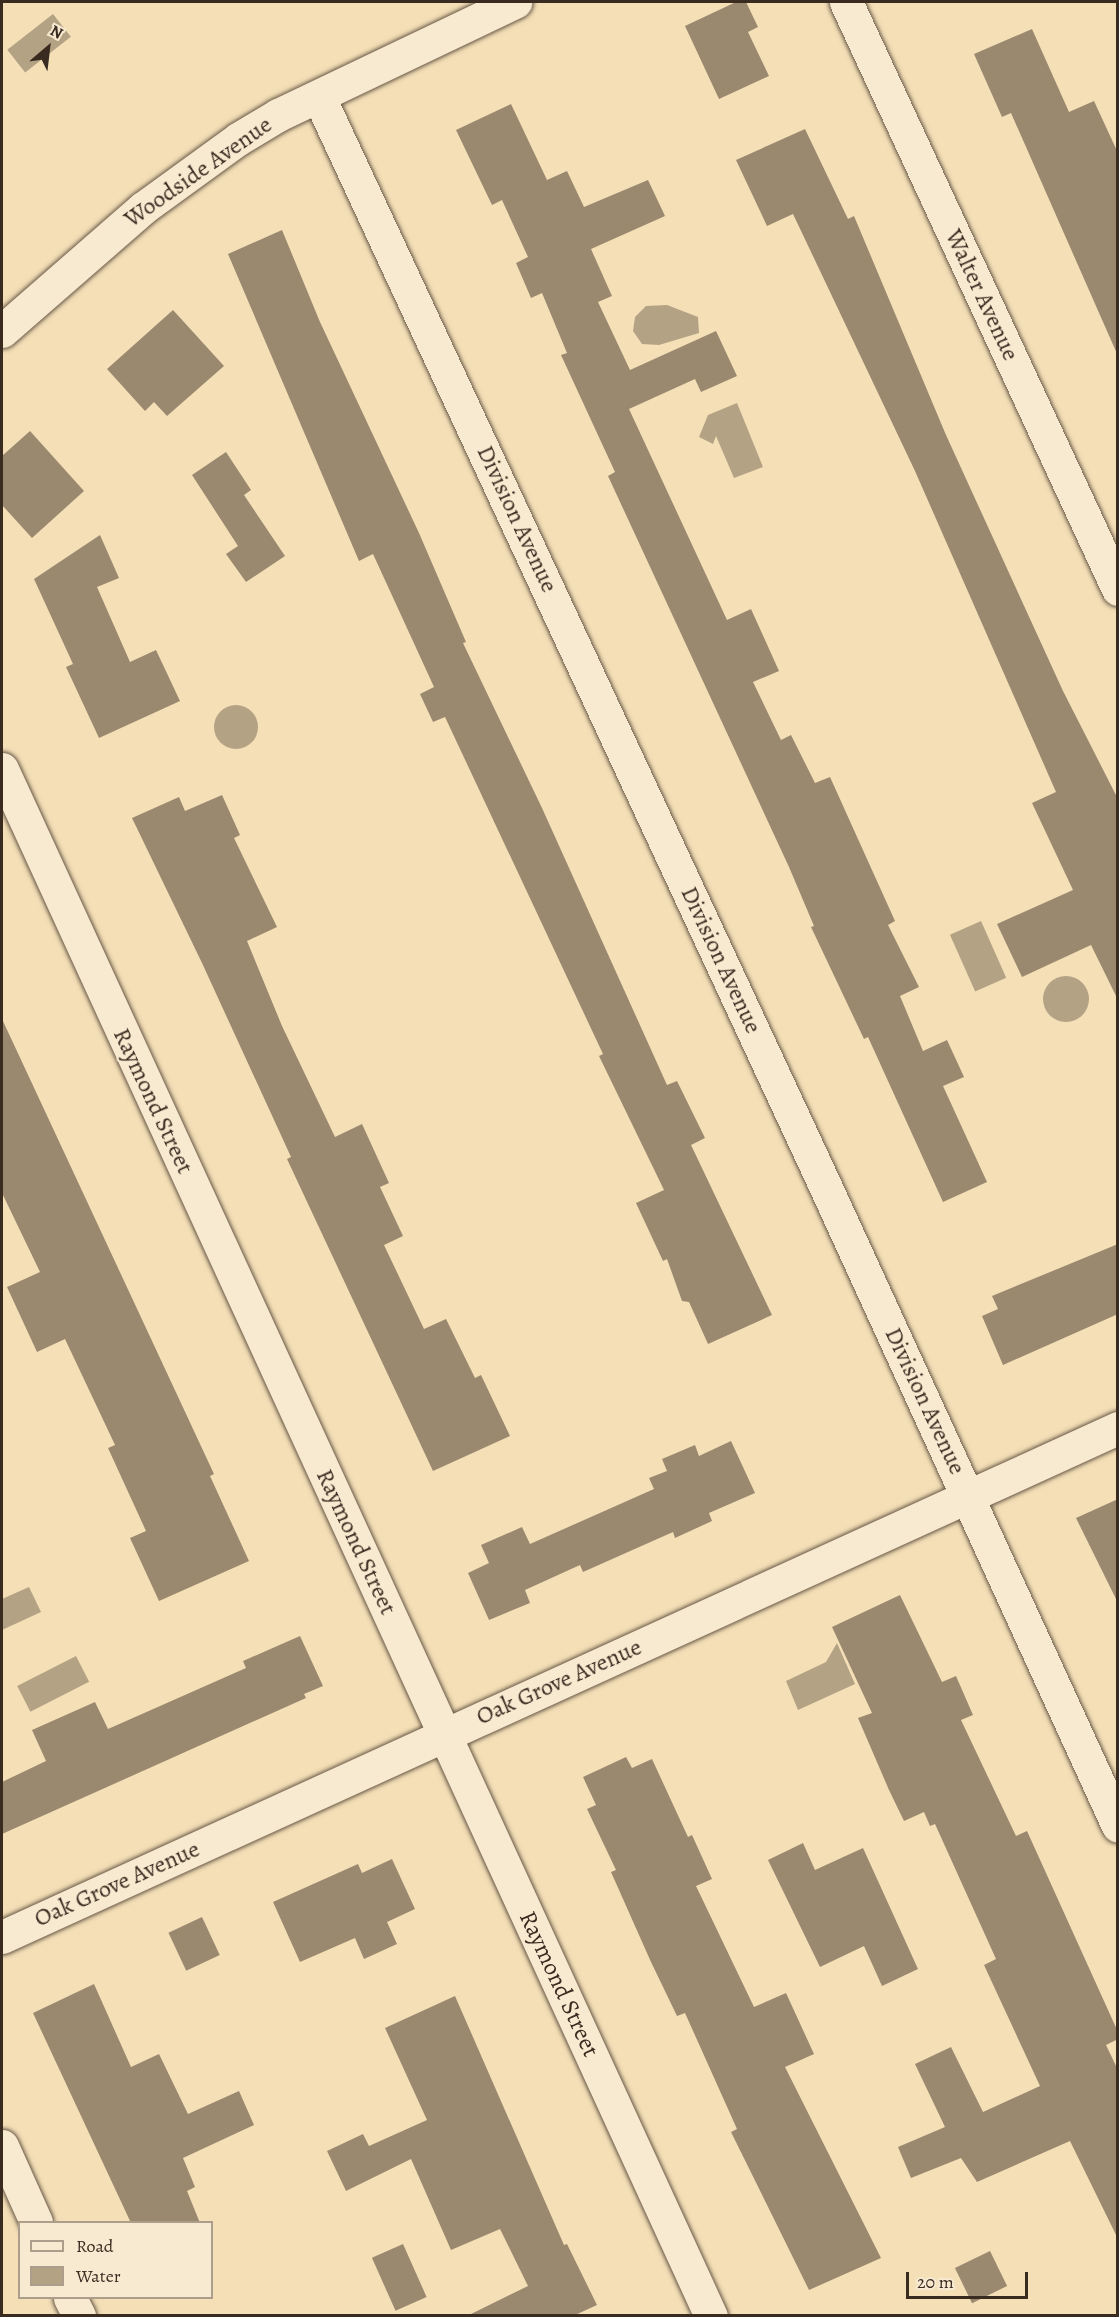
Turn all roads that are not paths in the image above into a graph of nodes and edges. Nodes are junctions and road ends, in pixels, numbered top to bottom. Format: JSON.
{"nodes":[{"id":1,"x":515,"y":2,"type":"edge"},
{"id":2,"x":846,"y":2,"type":"edge"},
{"id":3,"x":319,"y":97,"type":"junction"},
{"id":4,"x":2,"y":331,"type":"edge"},
{"id":5,"x":1118,"y":589,"type":"edge"},
{"id":6,"x":2,"y":769,"type":"edge"},
{"id":7,"x":1118,"y":1428,"type":"edge"},
{"id":8,"x":968,"y":1496,"type":"junction"},
{"id":9,"x":445,"y":1734,"type":"junction"},
{"id":10,"x":1118,"y":1826,"type":"edge"},
{"id":11,"x":2,"y":1936,"type":"edge"},
{"id":12,"x":2,"y":2146,"type":"edge"},
{"id":13,"x":35,"y":2221,"type":"edge"},
{"id":14,"x":70,"y":2299,"type":"edge"},
{"id":15,"x":79,"y":2316,"type":"edge"},
{"id":16,"x":711,"y":2316,"type":"edge"}],
"edges":[{"from":1,"to":3,"type":"street","name":"Woodside Avenue"},
{"from":2,"to":5,"type":"street","name":"Walter Avenue"},
{"from":3,"to":4,"type":"street","name":"Woodside Avenue"},
{"from":3,"to":8,"type":"street","name":"Division Avenue"},
{"from":6,"to":9,"type":"street","name":"Raymond Street"},
{"from":7,"to":8,"type":"street","name":"Oak Grove Avenue"},
{"from":8,"to":9,"type":"street","name":"Oak Grove Avenue"},
{"from":8,"to":10,"type":"street","name":"Division Avenue"},
{"from":9,"to":11,"type":"street","name":"Oak Grove Avenue"},
{"from":9,"to":16,"type":"street","name":"Raymond Street"},
{"from":12,"to":13,"type":"street"},
{"from":14,"to":15,"type":"street"}]}
